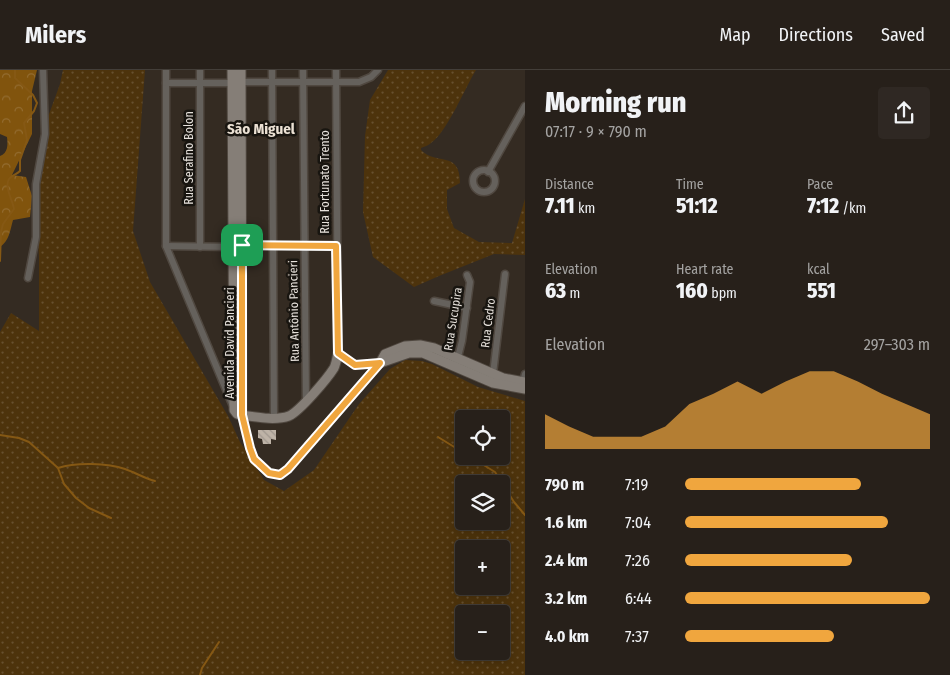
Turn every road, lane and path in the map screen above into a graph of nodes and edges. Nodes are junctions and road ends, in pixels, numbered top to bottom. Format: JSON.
{"nodes":[{"id":1,"x":43,"y":70,"type":"edge"},
{"id":2,"x":166,"y":70,"type":"edge"},
{"id":3,"x":200,"y":70,"type":"edge"},
{"id":4,"x":232,"y":70,"type":"edge"},
{"id":5,"x":241,"y":70,"type":"edge"},
{"id":6,"x":272,"y":70,"type":"edge"},
{"id":7,"x":303,"y":70,"type":"edge"},
{"id":8,"x":336,"y":70,"type":"edge"},
{"id":9,"x":378,"y":70,"type":"edge"},
{"id":10,"x":371,"y":73,"type":"edge"},
{"id":11,"x":200,"y":82,"type":"junction"},
{"id":12,"x":237,"y":82,"type":"junction"},
{"id":13,"x":272,"y":82,"type":"junction"},
{"id":14,"x":303,"y":82,"type":"junction"},
{"id":15,"x":336,"y":82,"type":"junction"},
{"id":16,"x":166,"y":83,"type":"junction"},
{"id":17,"x":525,"y":106,"type":"edge"},
{"id":18,"x":488,"y":172,"type":"dead end"},
{"id":19,"x":273,"y":245,"type":"junction"},
{"id":20,"x":166,"y":246,"type":"junction"},
{"id":21,"x":238,"y":246,"type":"junction"},
{"id":22,"x":304,"y":246,"type":"junction"},
{"id":23,"x":336,"y":246,"type":"junction"},
{"id":24,"x":200,"y":247,"type":"junction"},
{"id":25,"x":505,"y":274,"type":"dead end"},
{"id":26,"x":467,"y":275,"type":"dead end"},
{"id":27,"x":28,"y":278,"type":"dead end"},
{"id":28,"x":434,"y":302,"type":"dead end"},
{"id":29,"x":467,"y":308,"type":"junction"},
{"id":30,"x":338,"y":353,"type":"junction"},
{"id":31,"x":380,"y":363,"type":"junction"},
{"id":32,"x":456,"y":363,"type":"junction"},
{"id":33,"x":493,"y":374,"type":"junction"},
{"id":34,"x":524,"y":383,"type":"edge"},
{"id":35,"x":306,"y":401,"type":"junction"},
{"id":36,"x":234,"y":408,"type":"junction"},
{"id":37,"x":242,"y":415,"type":"junction"},
{"id":38,"x":274,"y":418,"type":"junction"}],
"edges":[{"from":1,"to":27,"type":"street"},
{"from":2,"to":16,"type":"street"},
{"from":3,"to":11,"type":"street","name":"Rua Serafino Bolon"},
{"from":4,"to":12,"type":"street","name":"Avenida David Pancieri"},
{"from":5,"to":12,"type":"street","name":"Avenida David Pancieri"},
{"from":6,"to":13,"type":"street"},
{"from":7,"to":14,"type":"street","name":"Rua Antônio Pancieri"},
{"from":8,"to":15,"type":"street","name":"Rua Fortunato Trento"},
{"from":9,"to":10,"type":"street"},
{"from":10,"to":15,"type":"street"},
{"from":11,"to":12,"type":"street"},
{"from":11,"to":16,"type":"street"},
{"from":11,"to":24,"type":"street","name":"Rua Serafino Bolon"},
{"from":12,"to":13,"type":"street"},
{"from":12,"to":21,"type":"street","name":"Avenida David Pancieri"},
{"from":13,"to":14,"type":"street"},
{"from":13,"to":19,"type":"street"},
{"from":14,"to":15,"type":"street"},
{"from":14,"to":22,"type":"street","name":"Rua Antônio Pancieri"},
{"from":15,"to":23,"type":"street","name":"Rua Fortunato Trento"},
{"from":16,"to":20,"type":"street"},
{"from":17,"to":18,"type":"street"},
{"from":19,"to":21,"type":"street"},
{"from":19,"to":22,"type":"street"},
{"from":19,"to":38,"type":"street"},
{"from":20,"to":24,"type":"street"},
{"from":20,"to":36,"type":"street"},
{"from":21,"to":24,"type":"street"},
{"from":21,"to":36,"type":"street","name":"Avenida David Pancieri"},
{"from":21,"to":37,"type":"street","name":"Avenida David Pancieri"},
{"from":22,"to":23,"type":"street"},
{"from":22,"to":35,"type":"street","name":"Rua Antônio Pancieri"},
{"from":23,"to":30,"type":"street","name":"Rua Fortunato Trento"},
{"from":25,"to":33,"type":"street","name":"Rua Cedro"},
{"from":26,"to":29,"type":"street","name":"Rua Sucupira"},
{"from":28,"to":29,"type":"street"},
{"from":29,"to":32,"type":"street","name":"Rua Sucupira"},
{"from":30,"to":31,"type":"path"},
{"from":30,"to":35,"type":"street"},
{"from":31,"to":32,"type":"street"},
{"from":31,"to":37,"type":"street"},
{"from":32,"to":33,"type":"street"},
{"from":32,"to":34,"type":"street"},
{"from":33,"to":34,"type":"street"},
{"from":35,"to":38,"type":"street"},
{"from":36,"to":37,"type":"street","name":"Avenida David Pancieri"},
{"from":37,"to":38,"type":"street"}]}
